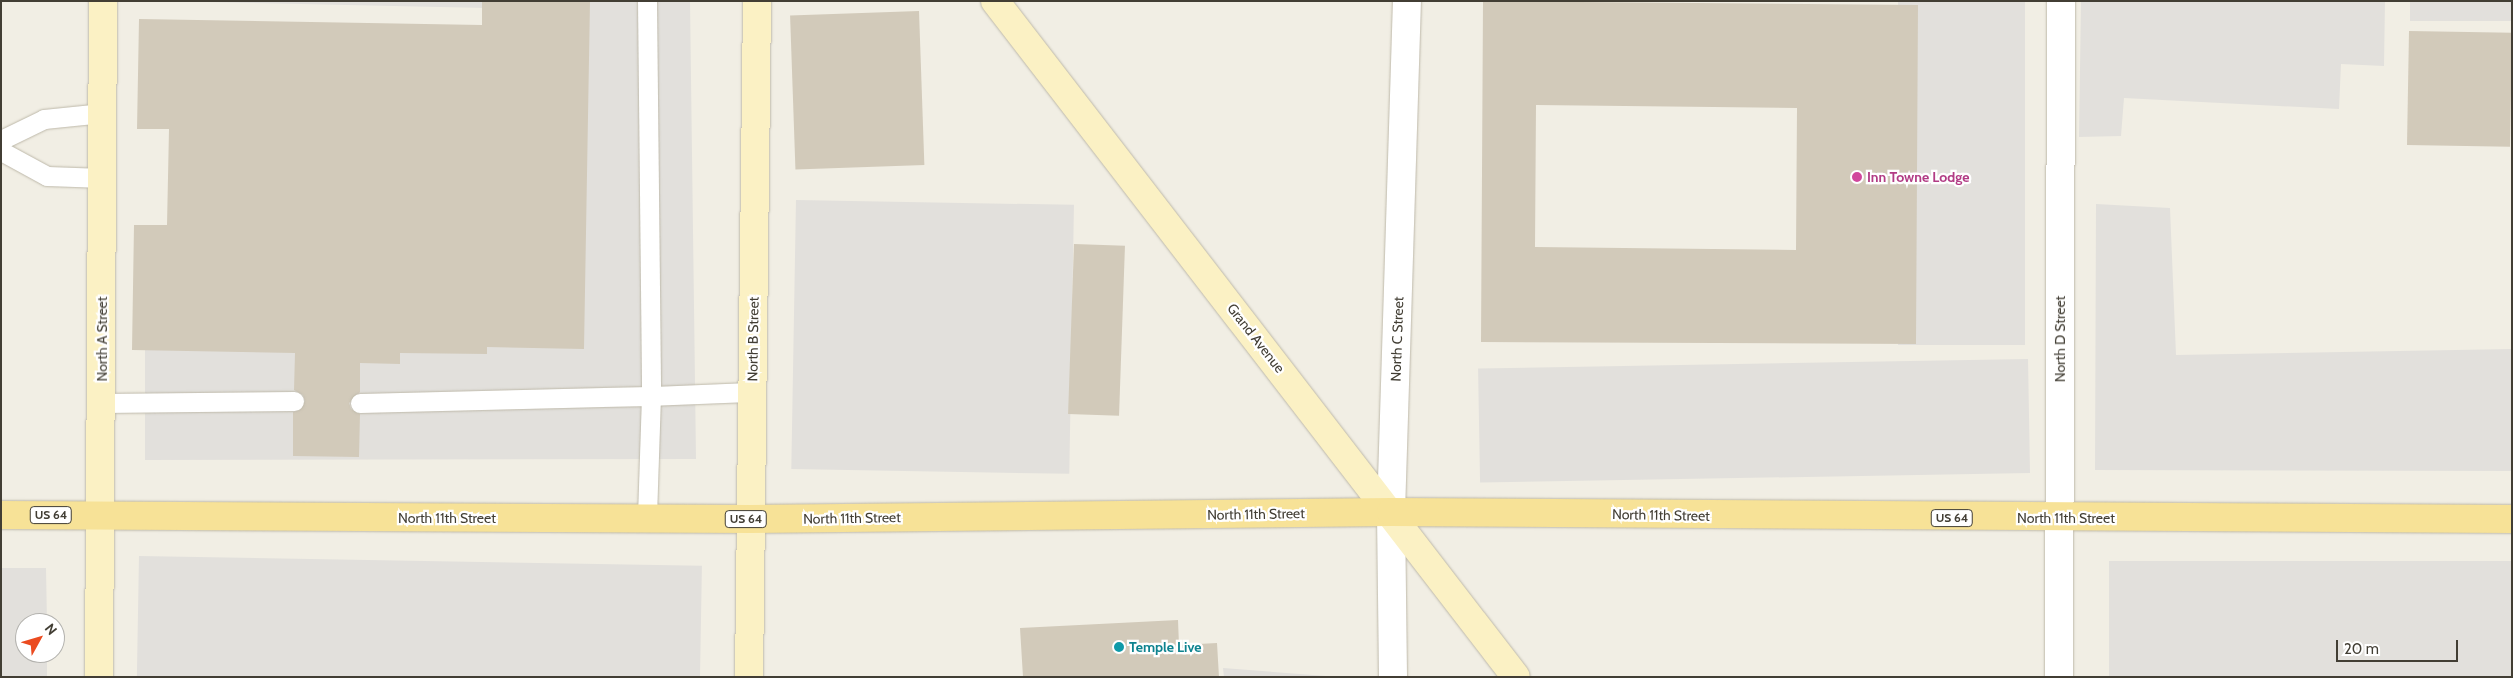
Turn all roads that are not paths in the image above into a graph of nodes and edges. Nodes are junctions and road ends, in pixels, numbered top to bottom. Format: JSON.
{"nodes":[{"id":1,"x":103,"y":1,"type":"edge"},
{"id":2,"x":647,"y":1,"type":"edge"},
{"id":3,"x":757,"y":1,"type":"edge"},
{"id":4,"x":995,"y":1,"type":"edge"},
{"id":5,"x":1407,"y":1,"type":"edge"},
{"id":6,"x":2061,"y":1,"type":"edge"},
{"id":7,"x":103,"y":113,"type":"junction"},
{"id":8,"x":1,"y":140,"type":"edge"},
{"id":9,"x":1,"y":151,"type":"edge"},
{"id":10,"x":103,"y":178,"type":"junction"},
{"id":11,"x":752,"y":392,"type":"junction"},
{"id":12,"x":651,"y":396,"type":"junction"},
{"id":13,"x":294,"y":401,"type":"dead end"},
{"id":14,"x":102,"y":403,"type":"junction"},
{"id":15,"x":360,"y":403,"type":"dead end"},
{"id":16,"x":1391,"y":512,"type":"junction"},
{"id":17,"x":1,"y":514,"type":"edge"},
{"id":18,"x":102,"y":516,"type":"junction"},
{"id":19,"x":2059,"y":518,"type":"junction"},
{"id":20,"x":647,"y":519,"type":"junction"},
{"id":21,"x":750,"y":519,"type":"junction"},
{"id":22,"x":2512,"y":519,"type":"edge"},
{"id":23,"x":99,"y":677,"type":"edge"},
{"id":24,"x":749,"y":677,"type":"edge"},
{"id":25,"x":1393,"y":677,"type":"edge"},
{"id":26,"x":1516,"y":677,"type":"edge"},
{"id":27,"x":2059,"y":677,"type":"edge"}],
"edges":[{"from":1,"to":7,"type":"street","name":"North A Street"},
{"from":2,"to":12,"type":"lane"},
{"from":3,"to":11,"type":"street","name":"North B Street"},
{"from":4,"to":16,"type":"street","name":"Grand Avenue"},
{"from":5,"to":16,"type":"street","name":"North C Street"},
{"from":6,"to":19,"type":"street","name":"North D Street"},
{"from":7,"to":8,"type":"lane"},
{"from":7,"to":10,"type":"street","name":"North A Street"},
{"from":9,"to":10,"type":"lane"},
{"from":10,"to":14,"type":"street","name":"North A Street"},
{"from":11,"to":12,"type":"lane"},
{"from":11,"to":21,"type":"street","name":"North B Street"},
{"from":12,"to":15,"type":"lane"},
{"from":12,"to":20,"type":"lane"},
{"from":13,"to":14,"type":"lane"},
{"from":14,"to":18,"type":"street","name":"North A Street"},
{"from":16,"to":19,"type":"main road","name":"North 11th Street","number":"US 64"},
{"from":16,"to":21,"type":"main road","name":"North 11th Street","number":"US 64"},
{"from":16,"to":25,"type":"street","name":"North C Street"},
{"from":16,"to":26,"type":"street","name":"Grand Avenue"},
{"from":17,"to":18,"type":"main road","name":"North 11th Street","number":"US 64"},
{"from":18,"to":20,"type":"main road","name":"North 11th Street","number":"US 64"},
{"from":18,"to":23,"type":"street","name":"North A Street"},
{"from":19,"to":22,"type":"main road","name":"North 11th Street","number":"US 64"},
{"from":19,"to":27,"type":"street","name":"North D Street"},
{"from":20,"to":21,"type":"main road","name":"North 11th Street","number":"US 64"},
{"from":21,"to":24,"type":"street","name":"North B Street"}]}
